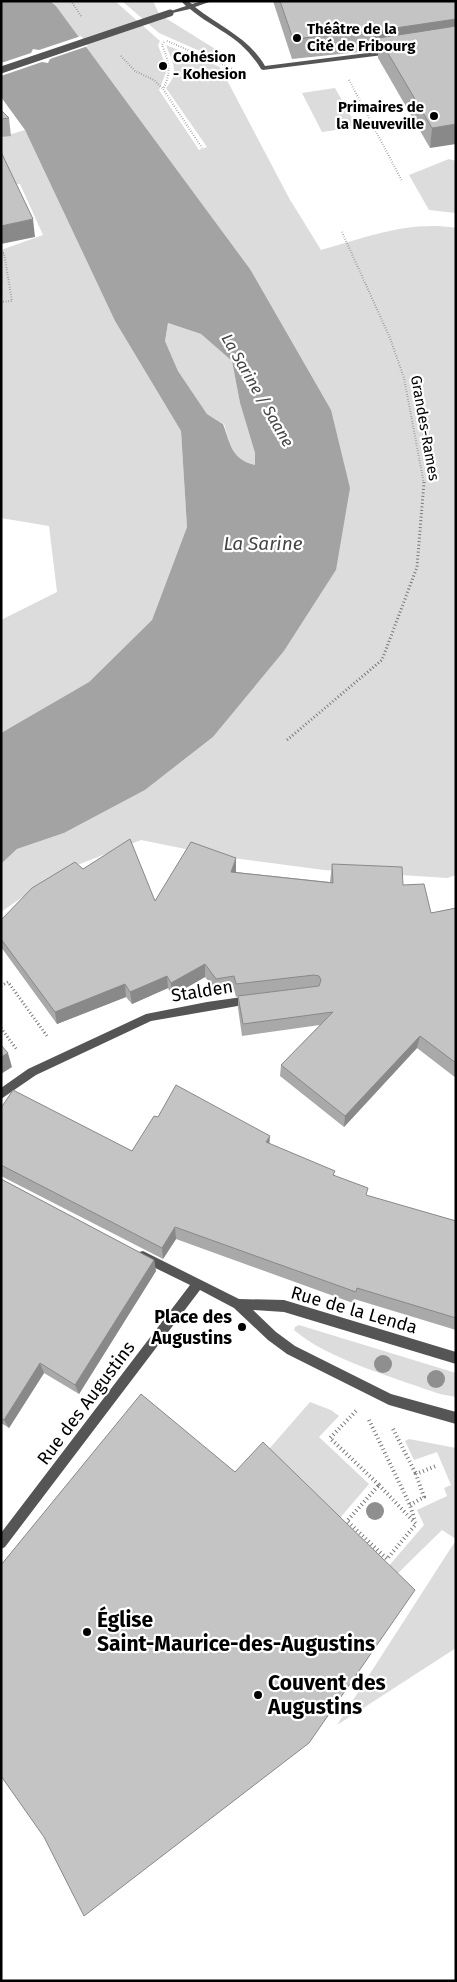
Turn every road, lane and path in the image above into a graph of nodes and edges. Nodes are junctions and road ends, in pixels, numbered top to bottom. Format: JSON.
{"nodes":[{"id":1,"x":209,"y":1,"type":"edge"},
{"id":2,"x":187,"y":4,"type":"edge"},
{"id":3,"x":160,"y":37,"type":"dead end"},
{"id":4,"x":165,"y":40,"type":"junction"},
{"id":5,"x":400,"y":51,"type":"edge"},
{"id":6,"x":339,"y":60,"type":"junction"},
{"id":7,"x":1,"y":70,"type":"edge"},
{"id":8,"x":236,"y":70,"type":"dead end"},
{"id":9,"x":202,"y":148,"type":"dead end"},
{"id":10,"x":402,"y":181,"type":"dead end"},
{"id":11,"x":342,"y":232,"type":"dead end"},
{"id":12,"x":1,"y":254,"type":"edge"},
{"id":13,"x":8,"y":277,"type":"junction"},
{"id":14,"x":1,"y":278,"type":"edge"},
{"id":15,"x":1,"y":302,"type":"edge"},
{"id":16,"x":287,"y":740,"type":"dead end"},
{"id":17,"x":1,"y":986,"type":"edge"},
{"id":18,"x":255,"y":1000,"type":"edge"},
{"id":19,"x":61,"y":1057,"type":"junction"},
{"id":20,"x":1,"y":1094,"type":"edge"},
{"id":21,"x":129,"y":1249,"type":"edge"},
{"id":22,"x":197,"y":1285,"type":"junction"},
{"id":23,"x":238,"y":1304,"type":"junction"},
{"id":24,"x":456,"y":1358,"type":"edge"},
{"id":25,"x":356,"y":1411,"type":"dead end"},
{"id":26,"x":367,"y":1416,"type":"dead end"},
{"id":27,"x":456,"y":1418,"type":"edge"},
{"id":28,"x":390,"y":1424,"type":"dead end"},
{"id":29,"x":436,"y":1466,"type":"dead end"},
{"id":30,"x":416,"y":1474,"type":"junction"},
{"id":31,"x":379,"y":1485,"type":"junction"},
{"id":32,"x":410,"y":1505,"type":"junction"},
{"id":33,"x":416,"y":1524,"type":"junction"},
{"id":34,"x":1,"y":1543,"type":"edge"}],
"edges":[{"from":1,"to":2,"type":"street"},
{"from":2,"to":6,"type":"street"},
{"from":2,"to":7,"type":"street","bridge":true},
{"from":3,"to":4,"type":"path"},
{"from":4,"to":8,"type":"path"},
{"from":4,"to":9,"type":"path"},
{"from":5,"to":6,"type":"street"},
{"from":6,"to":10,"type":"path"},
{"from":11,"to":16,"type":"path","name":"Grandes-Rames"},
{"from":12,"to":13,"type":"path"},
{"from":13,"to":14,"type":"path"},
{"from":13,"to":15,"type":"path"},
{"from":17,"to":19,"type":"path"},
{"from":18,"to":19,"type":"street","name":"Stalden"},
{"from":19,"to":20,"type":"street","name":"Stalden"},
{"from":21,"to":22,"type":"street","name":"Rue de la Lenda"},
{"from":22,"to":23,"type":"street","name":"Rue de la Lenda"},
{"from":22,"to":34,"type":"street","name":"Rue des Augustins"},
{"from":23,"to":24,"type":"street","name":"Rue de la Lenda"},
{"from":23,"to":27,"type":"street"},
{"from":25,"to":31,"type":"path"},
{"from":26,"to":32,"type":"path"},
{"from":28,"to":30,"type":"path"},
{"from":29,"to":30,"type":"path"},
{"from":30,"to":32,"type":"path"},
{"from":31,"to":33,"type":"path"},
{"from":31,"to":33,"type":"path"},
{"from":32,"to":33,"type":"path"}]}
